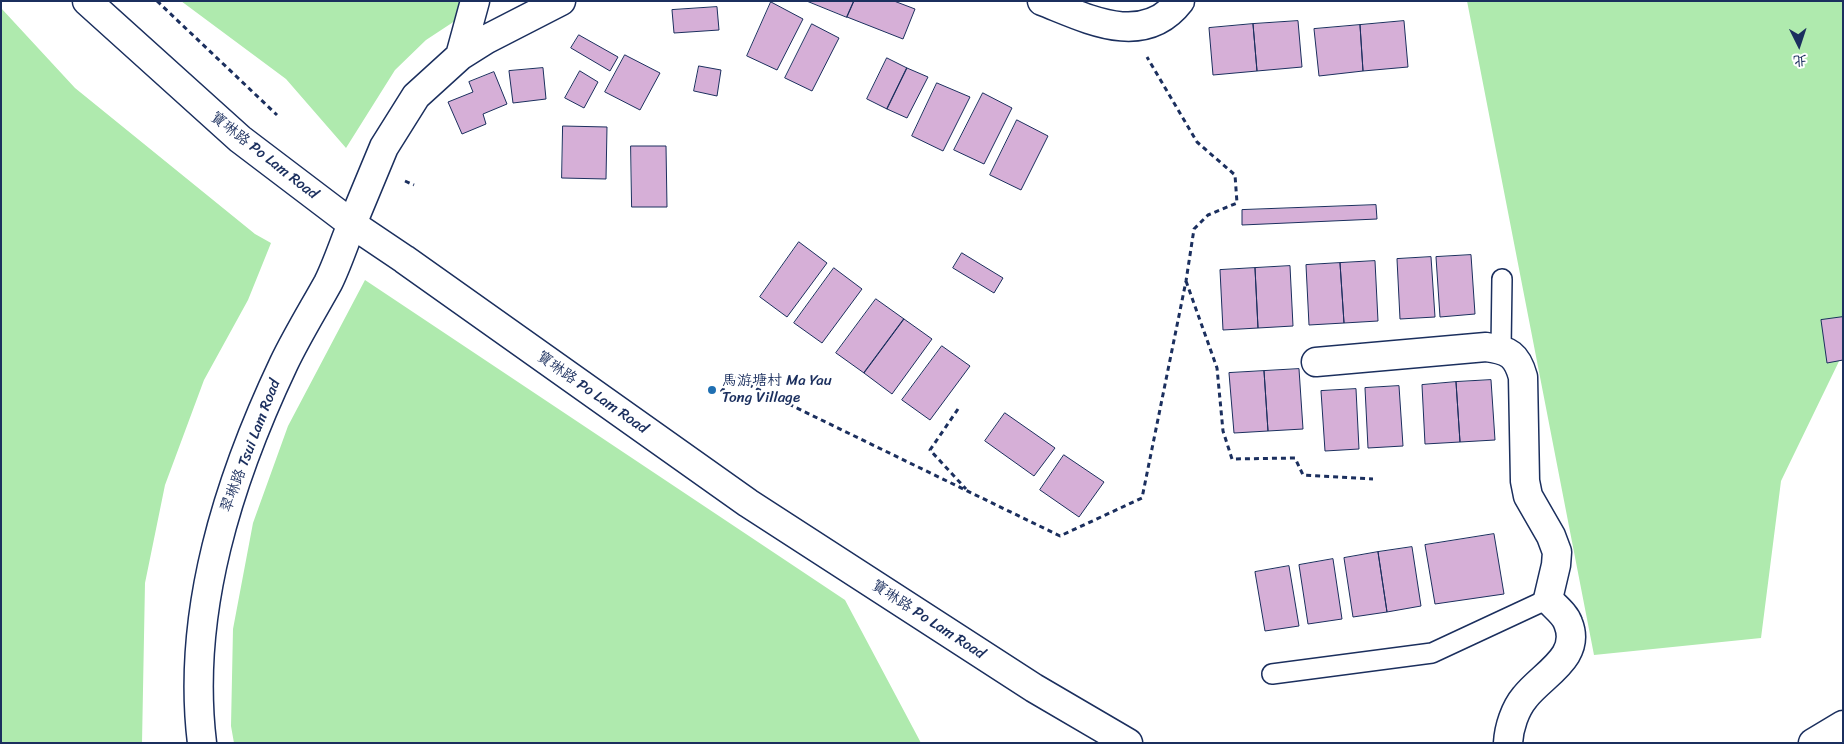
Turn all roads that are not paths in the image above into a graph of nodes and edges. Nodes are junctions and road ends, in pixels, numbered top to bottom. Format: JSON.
{"nodes":[{"id":1,"x":87,"y":1,"type":"edge"},
{"id":2,"x":475,"y":1,"type":"edge"},
{"id":3,"x":561,"y":1,"type":"edge"},
{"id":4,"x":1042,"y":1,"type":"edge"},
{"id":5,"x":1180,"y":1,"type":"edge"},
{"id":6,"x":460,"y":56,"type":"junction"},
{"id":7,"x":352,"y":224,"type":"junction"},
{"id":8,"x":1502,"y":279,"type":"dead end"},
{"id":9,"x":1501,"y":349,"type":"junction"},
{"id":10,"x":1316,"y":362,"type":"dead end"},
{"id":11,"x":1548,"y":599,"type":"junction"},
{"id":12,"x":1272,"y":674,"type":"dead end"},
{"id":13,"x":1843,"y":725,"type":"edge"},
{"id":14,"x":202,"y":743,"type":"edge"},
{"id":15,"x":1128,"y":743,"type":"edge"},
{"id":16,"x":1508,"y":743,"type":"edge"},
{"id":17,"x":1813,"y":743,"type":"edge"}],
"edges":[{"from":1,"to":7,"type":"street","name":"寶琳路 Po Lam Road"},
{"from":2,"to":6,"type":"street"},
{"from":3,"to":6,"type":"street","name":"翠琳路 Tsui Lam Road"},
{"from":4,"to":5,"type":"street"},
{"from":6,"to":7,"type":"street","name":"翠琳路 Tsui Lam Road"},
{"from":7,"to":14,"type":"street","name":"翠琳路 Tsui Lam Road"},
{"from":7,"to":15,"type":"street","name":"寶琳路 Po Lam Road"},
{"from":8,"to":9,"type":"lane"},
{"from":9,"to":10,"type":"street"},
{"from":9,"to":11,"type":"street"},
{"from":11,"to":12,"type":"lane"},
{"from":11,"to":16,"type":"street"},
{"from":13,"to":17,"type":"street"}]}
